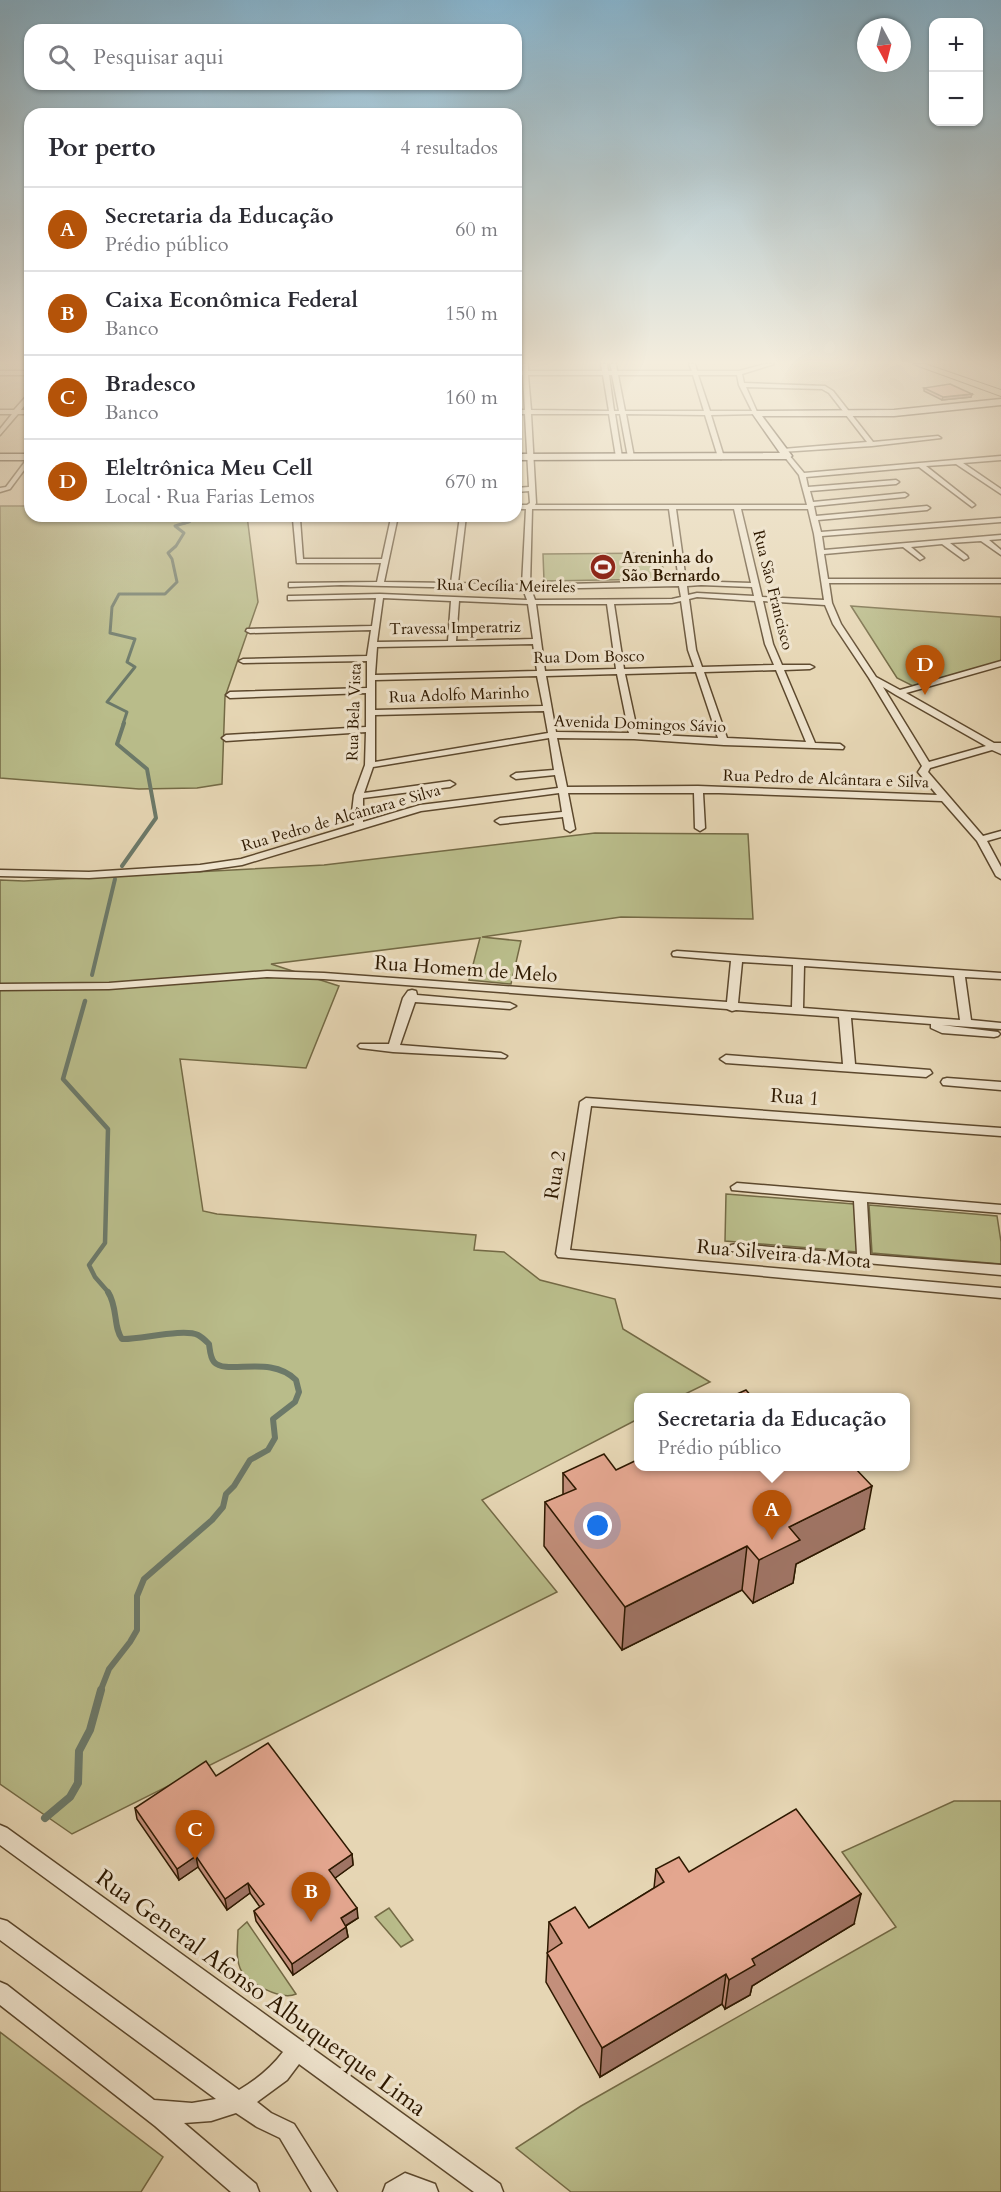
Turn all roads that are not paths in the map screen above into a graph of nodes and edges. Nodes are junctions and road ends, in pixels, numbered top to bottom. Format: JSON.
{"nodes":[{"id":1,"x":22,"y":466,"type":"edge"},
{"id":2,"x":529,"y":466,"type":"edge"},
{"id":3,"x":795,"y":466,"type":"edge"},
{"id":4,"x":905,"y":466,"type":"edge"},
{"id":5,"x":922,"y":466,"type":"edge"},
{"id":6,"x":964,"y":466,"type":"edge"},
{"id":7,"x":802,"y":475,"type":"junction"},
{"id":8,"x":896,"y":482,"type":"dead end"},
{"id":9,"x":522,"y":485,"type":"edge"},
{"id":10,"x":532,"y":487,"type":"junction"},
{"id":11,"x":522,"y":489,"type":"edge"},
{"id":12,"x":806,"y":489,"type":"junction"},
{"id":13,"x":0,"y":490,"type":"edge"},
{"id":14,"x":1001,"y":492,"type":"edge"},
{"id":15,"x":905,"y":495,"type":"dead end"},
{"id":16,"x":810,"y":505,"type":"junction"},
{"id":17,"x":972,"y":505,"type":"dead end"},
{"id":18,"x":737,"y":506,"type":"junction"},
{"id":19,"x":522,"y":507,"type":"edge"},
{"id":20,"x":529,"y":507,"type":"junction"},
{"id":21,"x":672,"y":507,"type":"junction"},
{"id":22,"x":927,"y":508,"type":"dead end"},
{"id":23,"x":814,"y":518,"type":"junction"},
{"id":24,"x":1001,"y":520,"type":"edge"},
{"id":25,"x":296,"y":522,"type":"edge"},
{"id":26,"x":394,"y":522,"type":"edge"},
{"id":27,"x":462,"y":522,"type":"edge"},
{"id":28,"x":818,"y":534,"type":"junction"},
{"id":29,"x":1001,"y":537,"type":"edge"},
{"id":30,"x":982,"y":539,"type":"junction"},
{"id":31,"x":944,"y":542,"type":"junction"},
{"id":32,"x":904,"y":545,"type":"junction"},
{"id":33,"x":866,"y":548,"type":"junction"},
{"id":34,"x":821,"y":552,"type":"junction"},
{"id":35,"x":1001,"y":553,"type":"edge"},
{"id":36,"x":877,"y":558,"type":"dead end"},
{"id":37,"x":920,"y":558,"type":"dead end"},
{"id":38,"x":964,"y":558,"type":"dead end"},
{"id":39,"x":386,"y":561,"type":"junction"},
{"id":40,"x":1001,"y":580,"type":"edge"},
{"id":41,"x":825,"y":581,"type":"junction"},
{"id":42,"x":682,"y":584,"type":"junction"},
{"id":43,"x":292,"y":585,"type":"dead end"},
{"id":44,"x":380,"y":585,"type":"junction"},
{"id":45,"x":755,"y":585,"type":"junction"},
{"id":46,"x":454,"y":586,"type":"junction"},
{"id":47,"x":526,"y":587,"type":"junction"},
{"id":48,"x":380,"y":596,"type":"junction"},
{"id":49,"x":291,"y":598,"type":"dead end"},
{"id":50,"x":685,"y":598,"type":"junction"},
{"id":51,"x":758,"y":598,"type":"junction"},
{"id":52,"x":455,"y":599,"type":"junction"},
{"id":53,"x":610,"y":601,"type":"junction"},
{"id":54,"x":532,"y":602,"type":"junction"},
{"id":55,"x":828,"y":603,"type":"junction"},
{"id":56,"x":374,"y":628,"type":"junction"},
{"id":57,"x":250,"y":631,"type":"dead end"},
{"id":58,"x":538,"y":641,"type":"junction"},
{"id":59,"x":452,"y":643,"type":"junction"},
{"id":60,"x":372,"y":645,"type":"junction"},
{"id":61,"x":371,"y":658,"type":"junction"},
{"id":62,"x":243,"y":661,"type":"dead end"},
{"id":63,"x":1001,"y":663,"type":"edge"},
{"id":64,"x":778,"y":667,"type":"junction"},
{"id":65,"x":810,"y":667,"type":"dead end"},
{"id":66,"x":697,"y":670,"type":"junction"},
{"id":67,"x":620,"y":671,"type":"junction"},
{"id":68,"x":541,"y":673,"type":"junction"},
{"id":69,"x":370,"y":678,"type":"junction"},
{"id":70,"x":873,"y":678,"type":"junction"},
{"id":71,"x":370,"y":690,"type":"junction"},
{"id":72,"x":899,"y":693,"type":"junction"},
{"id":73,"x":230,"y":694,"type":"dead end"},
{"id":74,"x":549,"y":708,"type":"junction"},
{"id":75,"x":370,"y":713,"type":"junction"},
{"id":76,"x":370,"y":729,"type":"junction"},
{"id":77,"x":554,"y":735,"type":"junction"},
{"id":78,"x":634,"y":736,"type":"junction"},
{"id":79,"x":226,"y":738,"type":"dead end"},
{"id":80,"x":724,"y":742,"type":"junction"},
{"id":81,"x":811,"y":745,"type":"junction"},
{"id":82,"x":840,"y":747,"type":"dead end"},
{"id":83,"x":999,"y":747,"type":"edge"},
{"id":84,"x":370,"y":765,"type":"junction"},
{"id":85,"x":927,"y":766,"type":"junction"},
{"id":86,"x":560,"y":772,"type":"junction"},
{"id":87,"x":516,"y":776,"type":"dead end"},
{"id":88,"x":450,"y":784,"type":"dead end"},
{"id":89,"x":698,"y":789,"type":"junction"},
{"id":90,"x":562,"y":790,"type":"junction"},
{"id":91,"x":360,"y":796,"type":"junction"},
{"id":92,"x":941,"y":798,"type":"junction"},
{"id":93,"x":567,"y":814,"type":"junction"},
{"id":94,"x":500,"y":821,"type":"dead end"},
{"id":95,"x":359,"y":827,"type":"junction"},
{"id":96,"x":700,"y":828,"type":"dead end"},
{"id":97,"x":570,"y":829,"type":"dead end"},
{"id":98,"x":1001,"y":834,"type":"edge"},
{"id":99,"x":981,"y":840,"type":"junction"},
{"id":100,"x":0,"y":873,"type":"edge"},
{"id":101,"x":1001,"y":876,"type":"edge"},
{"id":102,"x":677,"y":954,"type":"dead end"},
{"id":103,"x":737,"y":958,"type":"junction"},
{"id":104,"x":799,"y":962,"type":"junction"},
{"id":105,"x":959,"y":973,"type":"junction"},
{"id":106,"x":1001,"y":976,"type":"edge"},
{"id":107,"x":415,"y":983,"type":"junction"},
{"id":108,"x":0,"y":987,"type":"edge"},
{"id":109,"x":409,"y":998,"type":"junction"},
{"id":110,"x":510,"y":1006,"type":"dead end"},
{"id":111,"x":732,"y":1008,"type":"junction"},
{"id":112,"x":797,"y":1012,"type":"junction"},
{"id":113,"x":845,"y":1016,"type":"junction"},
{"id":114,"x":928,"y":1021,"type":"junction"},
{"id":115,"x":966,"y":1023,"type":"junction"},
{"id":116,"x":1001,"y":1026,"type":"edge"},
{"id":117,"x":1001,"y":1034,"type":"edge"},
{"id":118,"x":364,"y":1046,"type":"dead end"},
{"id":119,"x":393,"y":1049,"type":"junction"},
{"id":120,"x":501,"y":1056,"type":"dead end"},
{"id":121,"x":726,"y":1059,"type":"dead end"},
{"id":122,"x":849,"y":1068,"type":"junction"},
{"id":123,"x":926,"y":1073,"type":"dead end"},
{"id":124,"x":947,"y":1082,"type":"dead end"},
{"id":125,"x":1001,"y":1086,"type":"edge"},
{"id":126,"x":586,"y":1102,"type":"joint"},
{"id":127,"x":1001,"y":1132,"type":"edge"},
{"id":128,"x":737,"y":1187,"type":"dead end"},
{"id":129,"x":860,"y":1198,"type":"junction"},
{"id":130,"x":1001,"y":1209,"type":"edge"},
{"id":131,"x":736,"y":1248,"type":"dead end"},
{"id":132,"x":563,"y":1254,"type":"joint"},
{"id":133,"x":864,"y":1259,"type":"junction"},
{"id":134,"x":1001,"y":1270,"type":"edge"},
{"id":135,"x":1001,"y":1293,"type":"edge"},
{"id":136,"x":0,"y":1834,"type":"edge"},
{"id":137,"x":0,"y":1928,"type":"edge"},
{"id":138,"x":0,"y":1992,"type":"edge"},
{"id":139,"x":295,"y":2049,"type":"junction"},
{"id":140,"x":237,"y":2101,"type":"junction"},
{"id":141,"x":150,"y":2110,"type":"junction"},
{"id":142,"x":248,"y":2192,"type":"edge"},
{"id":143,"x":326,"y":2192,"type":"edge"},
{"id":144,"x":394,"y":2192,"type":"edge"},
{"id":145,"x":427,"y":2192,"type":"edge"},
{"id":146,"x":492,"y":2192,"type":"edge"}],
"edges":[{"from":1,"to":13,"type":"street"},
{"from":2,"to":10,"type":"street"},
{"from":3,"to":7,"type":"street"},
{"from":4,"to":7,"type":"street"},
{"from":5,"to":17,"type":"street"},
{"from":6,"to":14,"type":"street"},
{"from":7,"to":12,"type":"street"},
{"from":8,"to":12,"type":"street"},
{"from":9,"to":10,"type":"street"},
{"from":10,"to":11,"type":"street"},
{"from":10,"to":20,"type":"street"},
{"from":12,"to":16,"type":"street"},
{"from":15,"to":16,"type":"street"},
{"from":16,"to":18,"type":"street"},
{"from":16,"to":23,"type":"street"},
{"from":18,"to":21,"type":"street"},
{"from":18,"to":45,"type":"street","name":"Rua São Francisco"},
{"from":19,"to":20,"type":"street"},
{"from":20,"to":21,"type":"street"},
{"from":20,"to":47,"type":"street"},
{"from":21,"to":42,"type":"street"},
{"from":22,"to":23,"type":"street"},
{"from":23,"to":28,"type":"street"},
{"from":24,"to":28,"type":"street"},
{"from":25,"to":39,"type":"street"},
{"from":26,"to":39,"type":"street"},
{"from":27,"to":46,"type":"street"},
{"from":28,"to":34,"type":"street"},
{"from":29,"to":30,"type":"street"},
{"from":30,"to":31,"type":"street"},
{"from":30,"to":35,"type":"street"},
{"from":31,"to":32,"type":"street"},
{"from":31,"to":38,"type":"street"},
{"from":32,"to":33,"type":"street"},
{"from":32,"to":37,"type":"street"},
{"from":33,"to":34,"type":"street"},
{"from":33,"to":36,"type":"street"},
{"from":34,"to":41,"type":"street"},
{"from":39,"to":44,"type":"street"},
{"from":40,"to":41,"type":"street"},
{"from":41,"to":55,"type":"street"},
{"from":42,"to":45,"type":"street","name":"Rua Cecília Meireles"},
{"from":42,"to":47,"type":"street","name":"Rua Cecília Meireles"},
{"from":42,"to":50,"type":"street"},
{"from":43,"to":44,"type":"street","name":"Rua Cecília Meireles"},
{"from":44,"to":46,"type":"street","name":"Rua Cecília Meireles"},
{"from":45,"to":51,"type":"street","name":"Rua São Francisco"},
{"from":46,"to":47,"type":"street","name":"Rua Cecília Meireles"},
{"from":47,"to":54,"type":"street"},
{"from":48,"to":49,"type":"street","name":"Rua Cecília Meireles"},
{"from":48,"to":52,"type":"street","name":"Rua Cecília Meireles"},
{"from":48,"to":56,"type":"street","name":"Rua Bela Vista"},
{"from":50,"to":51,"type":"street","name":"Rua Cecília Meireles"},
{"from":50,"to":53,"type":"street","name":"Rua Cecília Meireles"},
{"from":50,"to":66,"type":"street"},
{"from":51,"to":55,"type":"street","name":"Rua Cecília Meireles"},
{"from":51,"to":64,"type":"street","name":"Rua São Francisco"},
{"from":52,"to":54,"type":"street","name":"Rua Cecília Meireles"},
{"from":52,"to":59,"type":"street"},
{"from":53,"to":54,"type":"street","name":"Rua Cecília Meireles"},
{"from":53,"to":67,"type":"street"},
{"from":54,"to":58,"type":"street"},
{"from":55,"to":70,"type":"street"},
{"from":56,"to":57,"type":"street"},
{"from":56,"to":60,"type":"street","name":"Rua Bela Vista"},
{"from":58,"to":59,"type":"street","name":"Travessa Imperatriz"},
{"from":58,"to":68,"type":"street"},
{"from":59,"to":60,"type":"street","name":"Travessa Imperatriz"},
{"from":60,"to":61,"type":"street","name":"Rua Bela Vista"},
{"from":61,"to":62,"type":"street"},
{"from":61,"to":69,"type":"street","name":"Rua Bela Vista"},
{"from":63,"to":72,"type":"street"},
{"from":64,"to":65,"type":"street","name":"Rua Dom Bosco"},
{"from":64,"to":66,"type":"street","name":"Rua Dom Bosco"},
{"from":64,"to":81,"type":"street","name":"Rua São Francisco"},
{"from":66,"to":67,"type":"street","name":"Rua Dom Bosco"},
{"from":66,"to":80,"type":"street"},
{"from":67,"to":68,"type":"street","name":"Rua Dom Bosco"},
{"from":67,"to":78,"type":"street"},
{"from":68,"to":69,"type":"street","name":"Rua Dom Bosco"},
{"from":68,"to":74,"type":"street"},
{"from":69,"to":71,"type":"street","name":"Rua Bela Vista"},
{"from":70,"to":72,"type":"street"},
{"from":70,"to":85,"type":"street"},
{"from":71,"to":73,"type":"street"},
{"from":71,"to":75,"type":"street","name":"Rua Bela Vista"},
{"from":72,"to":83,"type":"street"},
{"from":74,"to":75,"type":"street","name":"Rua Adolfo Marinho"},
{"from":74,"to":77,"type":"street"},
{"from":75,"to":76,"type":"street","name":"Rua Bela Vista"},
{"from":76,"to":79,"type":"street"},
{"from":76,"to":84,"type":"street","name":"Rua Bela Vista"},
{"from":77,"to":78,"type":"street","name":"Avenida Domingos Sávio"},
{"from":77,"to":84,"type":"street","name":"Avenida Domingos Sávio"},
{"from":77,"to":86,"type":"street"},
{"from":78,"to":80,"type":"street","name":"Avenida Domingos Sávio"},
{"from":80,"to":81,"type":"street","name":"Avenida Domingos Sávio"},
{"from":81,"to":82,"type":"street","name":"Avenida Domingos Sávio"},
{"from":83,"to":85,"type":"street"},
{"from":84,"to":91,"type":"street","name":"Rua Bela Vista"},
{"from":85,"to":92,"type":"street"},
{"from":86,"to":87,"type":"street"},
{"from":86,"to":90,"type":"street"},
{"from":88,"to":91,"type":"street"},
{"from":89,"to":90,"type":"street","name":"Rua Pedro de Alcântara e Silva"},
{"from":89,"to":92,"type":"street","name":"Rua Pedro de Alcântara e Silva"},
{"from":89,"to":96,"type":"street"},
{"from":90,"to":93,"type":"street"},
{"from":90,"to":95,"type":"street","name":"Rua Pedro de Alcântara e Silva"},
{"from":91,"to":95,"type":"street","name":"Rua Bela Vista"},
{"from":92,"to":99,"type":"street"},
{"from":93,"to":94,"type":"street"},
{"from":93,"to":97,"type":"street"},
{"from":95,"to":100,"type":"street","name":"Rua Pedro de Alcântara e Silva"},
{"from":98,"to":99,"type":"street"},
{"from":99,"to":101,"type":"street"},
{"from":102,"to":103,"type":"street"},
{"from":103,"to":104,"type":"street"},
{"from":103,"to":111,"type":"street"},
{"from":104,"to":105,"type":"street"},
{"from":104,"to":112,"type":"street"},
{"from":105,"to":106,"type":"street"},
{"from":105,"to":115,"type":"street"},
{"from":107,"to":108,"type":"street","name":"Rua Homem de Melo"},
{"from":107,"to":109,"type":"street"},
{"from":107,"to":111,"type":"street","name":"Rua Homem de Melo"},
{"from":109,"to":110,"type":"street"},
{"from":109,"to":119,"type":"street"},
{"from":111,"to":112,"type":"street","name":"Rua Homem de Melo"},
{"from":112,"to":113,"type":"street","name":"Rua Homem de Melo"},
{"from":113,"to":114,"type":"street","name":"Rua Homem de Melo"},
{"from":113,"to":122,"type":"street"},
{"from":114,"to":115,"type":"street","name":"Rua Homem de Melo"},
{"from":114,"to":117,"type":"street","name":"Rua Homem de Melo"},
{"from":115,"to":116,"type":"street","name":"Rua Homem de Melo"},
{"from":118,"to":119,"type":"street"},
{"from":119,"to":120,"type":"street"},
{"from":121,"to":122,"type":"street"},
{"from":122,"to":123,"type":"street"},
{"from":124,"to":125,"type":"street"},
{"from":126,"to":127,"type":"street","name":"Rua 1"},
{"from":126,"to":132,"type":"street","name":"Rua 2"},
{"from":128,"to":129,"type":"street"},
{"from":129,"to":130,"type":"street"},
{"from":129,"to":133,"type":"street"},
{"from":131,"to":133,"type":"street"},
{"from":132,"to":135,"type":"street","name":"Rua Silveira da Mota"},
{"from":133,"to":134,"type":"street"},
{"from":136,"to":139,"type":"street","name":"Rua General Afonso Albuquerque Lima"},
{"from":137,"to":140,"type":"street"},
{"from":138,"to":141,"type":"street"},
{"from":139,"to":140,"type":"street"},
{"from":139,"to":146,"type":"street","name":"Rua General Afonso Albuquerque Lima"},
{"from":140,"to":141,"type":"street"},
{"from":140,"to":143,"type":"street"},
{"from":141,"to":142,"type":"street"},
{"from":144,"to":145,"type":"street"}]}
